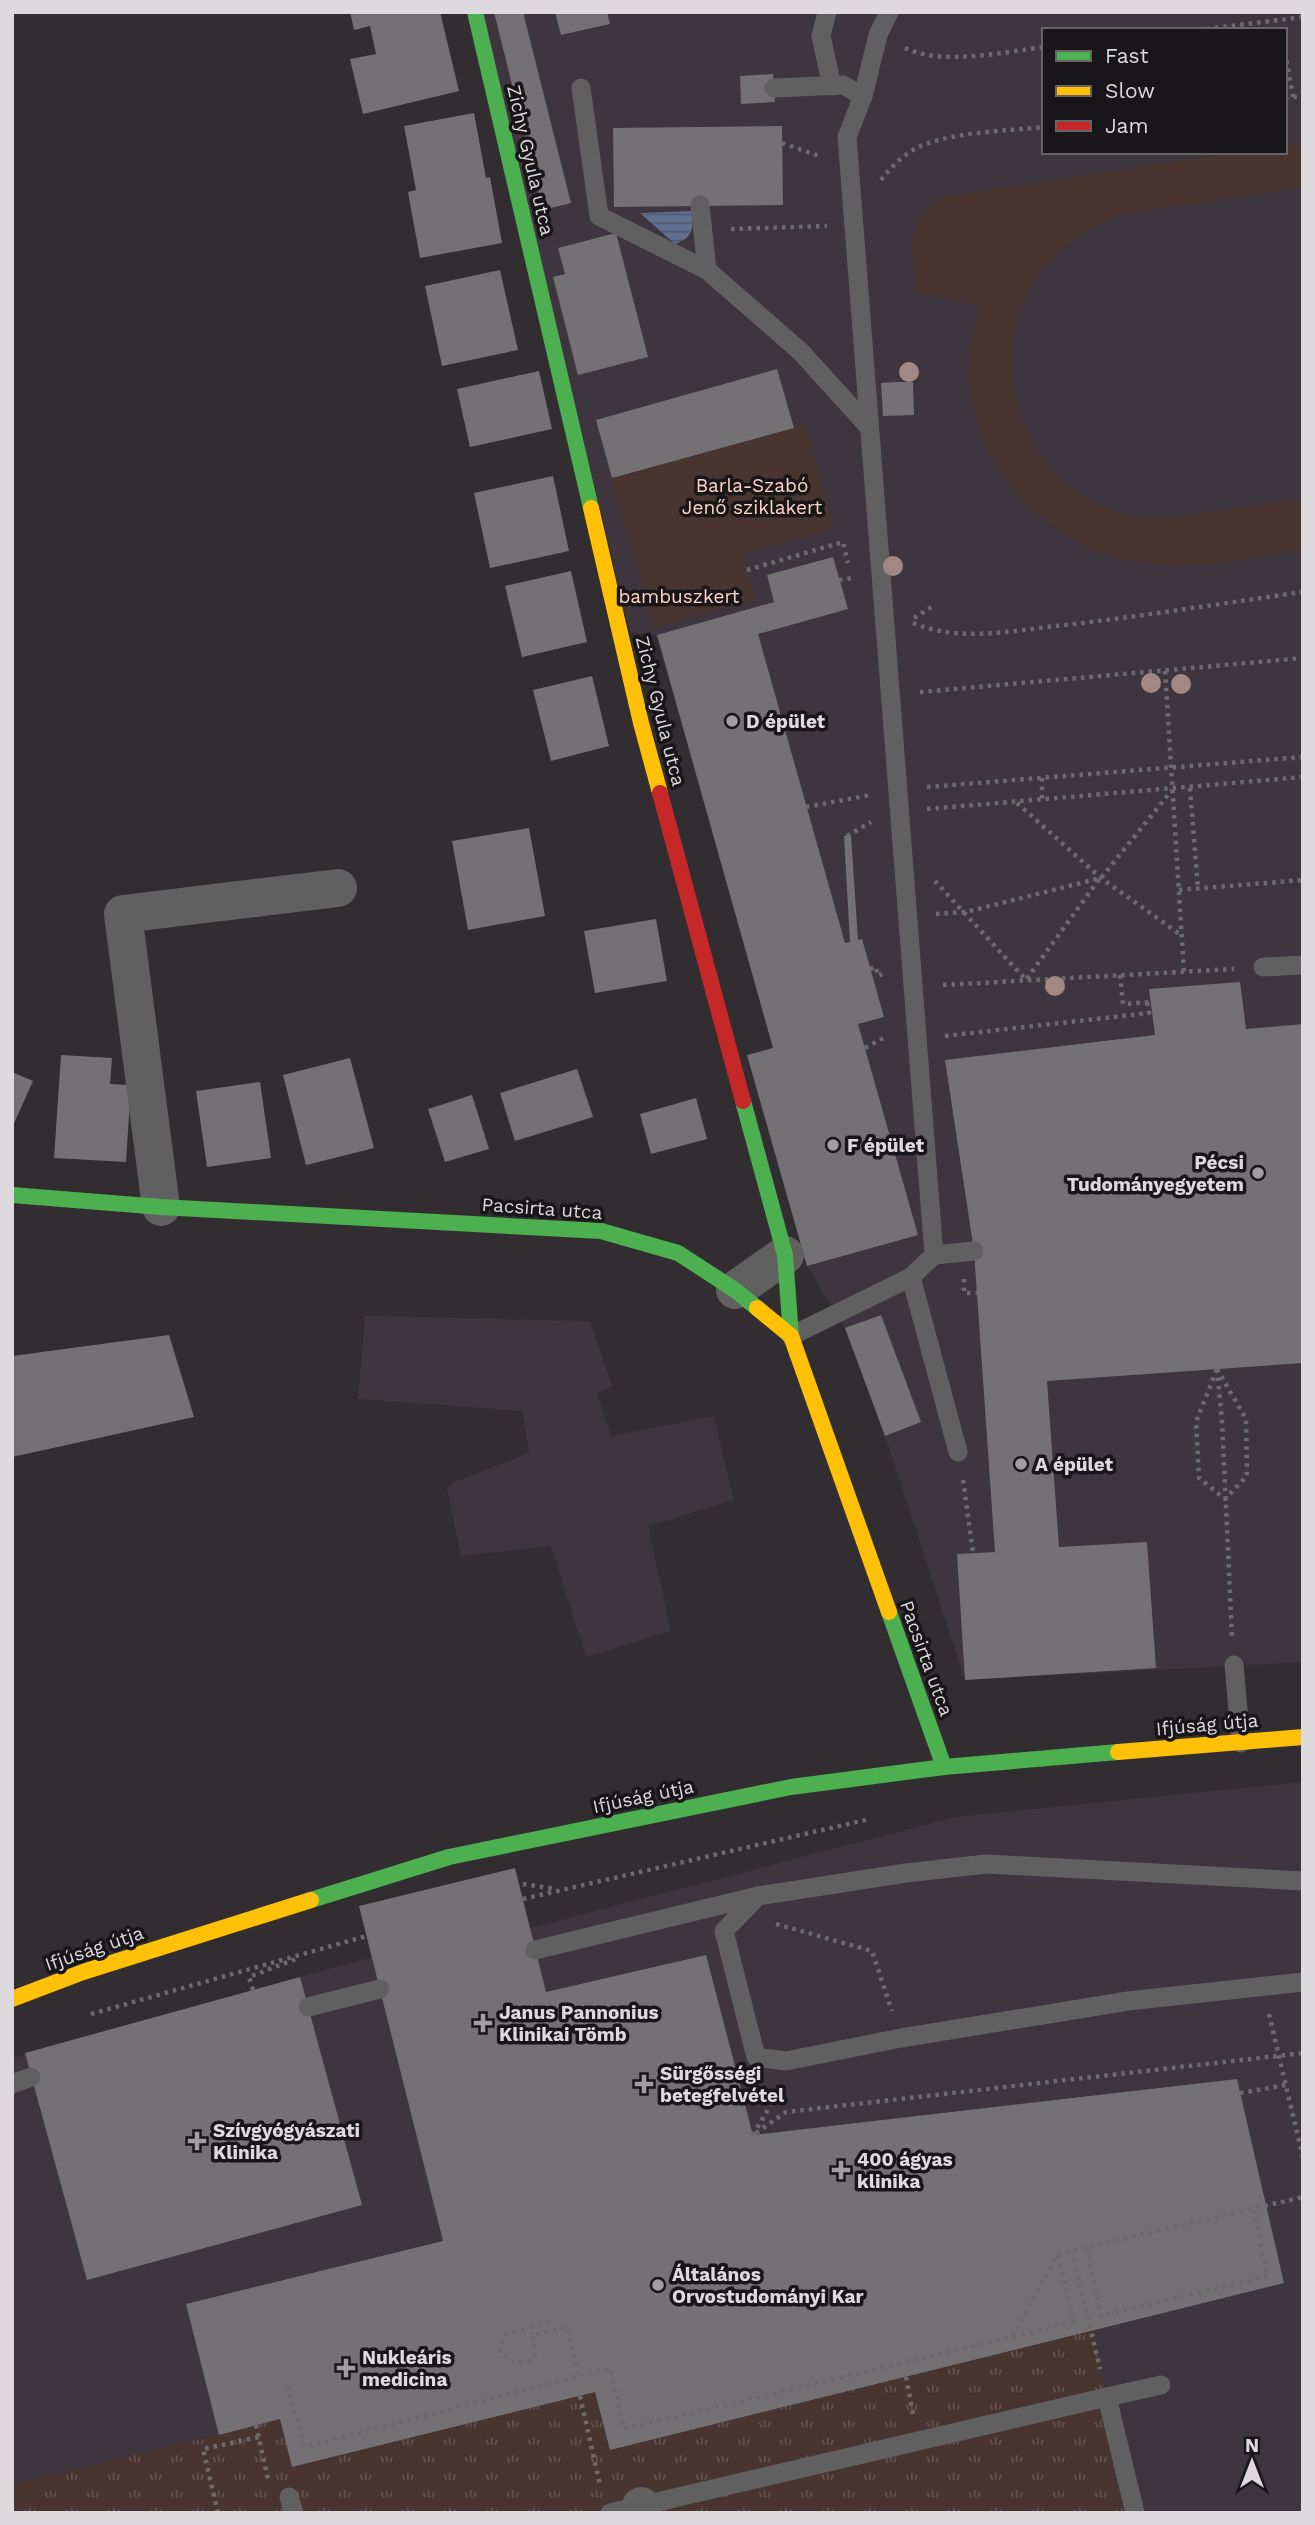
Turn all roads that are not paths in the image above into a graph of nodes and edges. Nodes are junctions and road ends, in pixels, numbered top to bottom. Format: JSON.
{"nodes":[{"id":1,"x":475,"y":12,"type":"edge"},
{"id":2,"x":827,"y":12,"type":"edge"},
{"id":3,"x":889,"y":12,"type":"edge"},
{"id":4,"x":832,"y":86,"type":"junction"},
{"id":5,"x":581,"y":88,"type":"dead end"},
{"id":6,"x":774,"y":88,"type":"dead end"},
{"id":7,"x":863,"y":96,"type":"junction"},
{"id":8,"x":700,"y":205,"type":"dead end"},
{"id":9,"x":707,"y":270,"type":"junction"},
{"id":10,"x":869,"y":428,"type":"junction"},
{"id":11,"x":338,"y":888,"type":"dead end"},
{"id":12,"x":1303,"y":965,"type":"edge"},
{"id":13,"x":1263,"y":967,"type":"road end"},
{"id":14,"x":12,"y":1195,"type":"edge"},
{"id":15,"x":161,"y":1207,"type":"junction"},
{"id":16,"x":974,"y":1251,"type":"dead end"},
{"id":17,"x":785,"y":1255,"type":"junction"},
{"id":18,"x":934,"y":1255,"type":"junction"},
{"id":19,"x":913,"y":1283,"type":"junction"},
{"id":20,"x":735,"y":1290,"type":"junction"},
{"id":21,"x":791,"y":1336,"type":"junction"},
{"id":22,"x":958,"y":1452,"type":"road end"},
{"id":23,"x":1234,"y":1665,"type":"road end"},
{"id":24,"x":1303,"y":1737,"type":"edge"},
{"id":25,"x":1241,"y":1743,"type":"junction"},
{"id":26,"x":944,"y":1768,"type":"junction"},
{"id":27,"x":1303,"y":1881,"type":"edge"},
{"id":28,"x":758,"y":1896,"type":"junction"},
{"id":29,"x":535,"y":1950,"type":"dead end"},
{"id":30,"x":1303,"y":1982,"type":"edge"},
{"id":31,"x":380,"y":1989,"type":"dead end"},
{"id":32,"x":12,"y":1999,"type":"edge"},
{"id":33,"x":308,"y":2007,"type":"dead end"},
{"id":34,"x":31,"y":2077,"type":"dead end"},
{"id":35,"x":12,"y":2084,"type":"edge"},
{"id":36,"x":1161,"y":2385,"type":"dead end"},
{"id":37,"x":1107,"y":2397,"type":"junction"},
{"id":38,"x":631,"y":2510,"type":"edge"},
{"id":39,"x":1135,"y":2513,"type":"edge"}],
"edges":[{"from":1,"to":17,"type":"street","name":"Zichy Gyula utca"},
{"from":2,"to":4,"type":"lane"},
{"from":3,"to":7,"type":"lane"},
{"from":4,"to":6,"type":"lane"},
{"from":4,"to":7,"type":"lane"},
{"from":5,"to":9,"type":"lane"},
{"from":7,"to":10,"type":"lane"},
{"from":8,"to":9,"type":"lane"},
{"from":9,"to":10,"type":"lane"},
{"from":10,"to":18,"type":"lane"},
{"from":11,"to":15,"type":"street"},
{"from":12,"to":13,"type":"lane"},
{"from":14,"to":15,"type":"street","name":"Pacsirta utca"},
{"from":15,"to":20,"type":"street","name":"Pacsirta utca"},
{"from":16,"to":18,"type":"lane"},
{"from":17,"to":20,"type":"street"},
{"from":17,"to":21,"type":"street","name":"Zichy Gyula utca"},
{"from":18,"to":19,"type":"lane"},
{"from":19,"to":21,"type":"lane"},
{"from":19,"to":22,"type":"lane"},
{"from":20,"to":21,"type":"street","name":"Pacsirta utca"},
{"from":21,"to":26,"type":"street","name":"Pacsirta utca"},
{"from":23,"to":25,"type":"lane"},
{"from":24,"to":25,"type":"street","name":"Ifjúság útja"},
{"from":25,"to":26,"type":"street","name":"Ifjúság útja"},
{"from":26,"to":32,"type":"street","name":"Ifjúság útja"},
{"from":27,"to":28,"type":"lane"},
{"from":28,"to":29,"type":"lane"},
{"from":28,"to":30,"type":"lane"},
{"from":31,"to":33,"type":"lane"},
{"from":34,"to":35,"type":"lane"},
{"from":36,"to":37,"type":"lane"},
{"from":37,"to":38,"type":"lane"},
{"from":37,"to":39,"type":"lane"}]}
